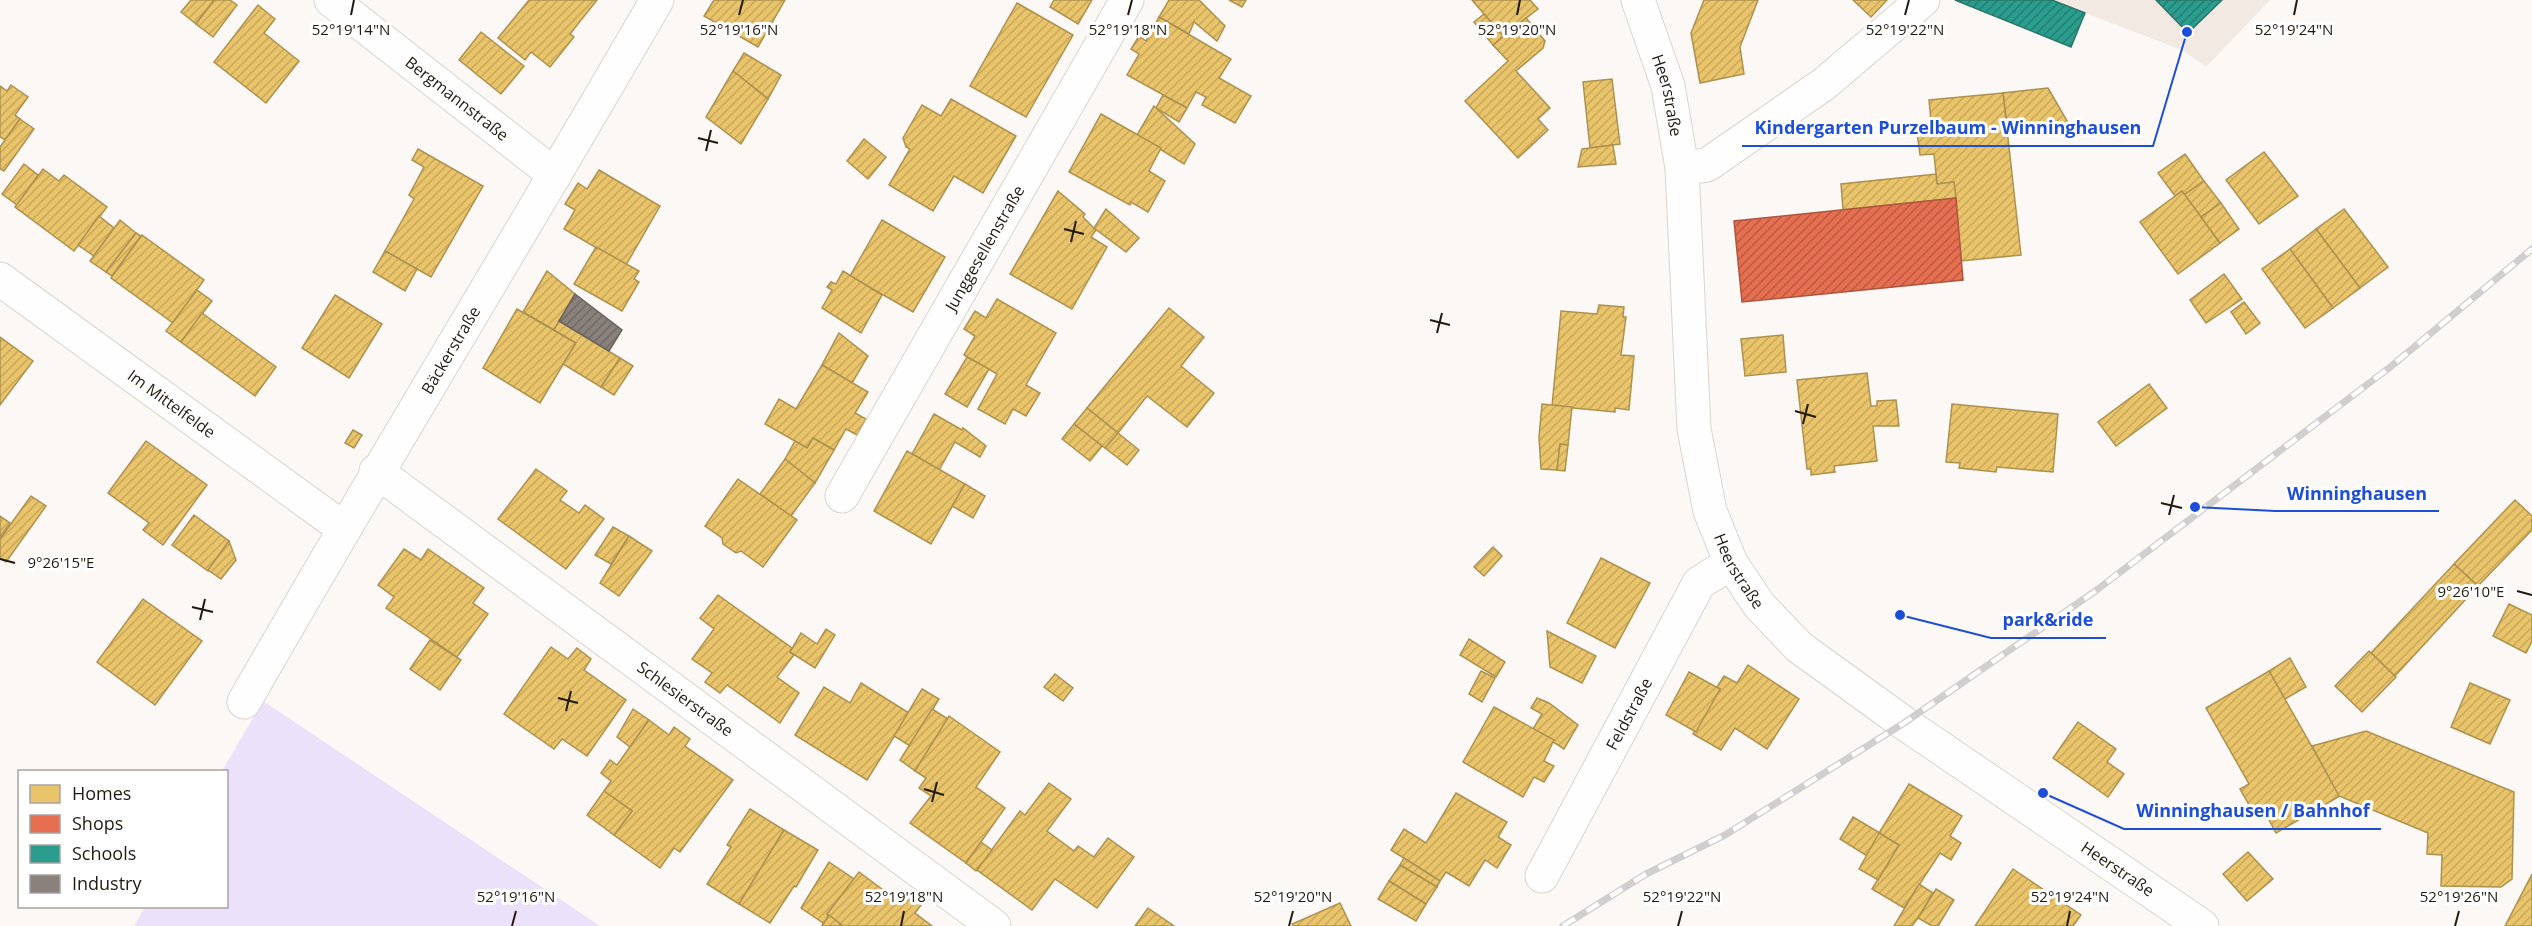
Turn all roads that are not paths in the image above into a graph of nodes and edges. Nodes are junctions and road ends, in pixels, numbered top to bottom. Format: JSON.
{"nodes":[{"id":1,"x":331,"y":0,"type":"edge"},
{"id":2,"x":657,"y":0,"type":"edge"},
{"id":3,"x":1127,"y":0,"type":"edge"},
{"id":4,"x":1638,"y":0,"type":"edge"},
{"id":5,"x":1923,"y":0,"type":"edge"},
{"id":6,"x":1682,"y":168,"type":"junction"},
{"id":7,"x":555,"y":176,"type":"junction"},
{"id":8,"x":0,"y":279,"type":"edge"},
{"id":9,"x":376,"y":471,"type":"junction"},
{"id":10,"x":842,"y":496,"type":"dead end"},
{"id":11,"x":343,"y":528,"type":"junction"},
{"id":12,"x":1731,"y":562,"type":"junction"},
{"id":13,"x":244,"y":702,"type":"dead end"},
{"id":14,"x":1542,"y":876,"type":"dead end"},
{"id":15,"x":994,"y":926,"type":"edge"},
{"id":16,"x":2202,"y":926,"type":"edge"}],
"edges":[{"from":1,"to":7,"type":"street","name":"Bergmannstraße"},
{"from":2,"to":7,"type":"street","name":"Bäckerstraße"},
{"from":3,"to":10,"type":"street","name":"Junggesellenstraße"},
{"from":4,"to":6,"type":"street","name":"Heerstraße"},
{"from":5,"to":6,"type":"street"},
{"from":6,"to":12,"type":"street","name":"Heerstraße"},
{"from":7,"to":9,"type":"street","name":"Bäckerstraße"},
{"from":8,"to":11,"type":"street","name":"Im Mittelfelde"},
{"from":9,"to":11,"type":"street","name":"Bäckerstraße"},
{"from":9,"to":15,"type":"street","name":"Schlesierstraße"},
{"from":11,"to":13,"type":"street","name":"Bäckerstraße"},
{"from":12,"to":14,"type":"street","name":"Feldstraße"},
{"from":12,"to":16,"type":"street","name":"Heerstraße"}]}
